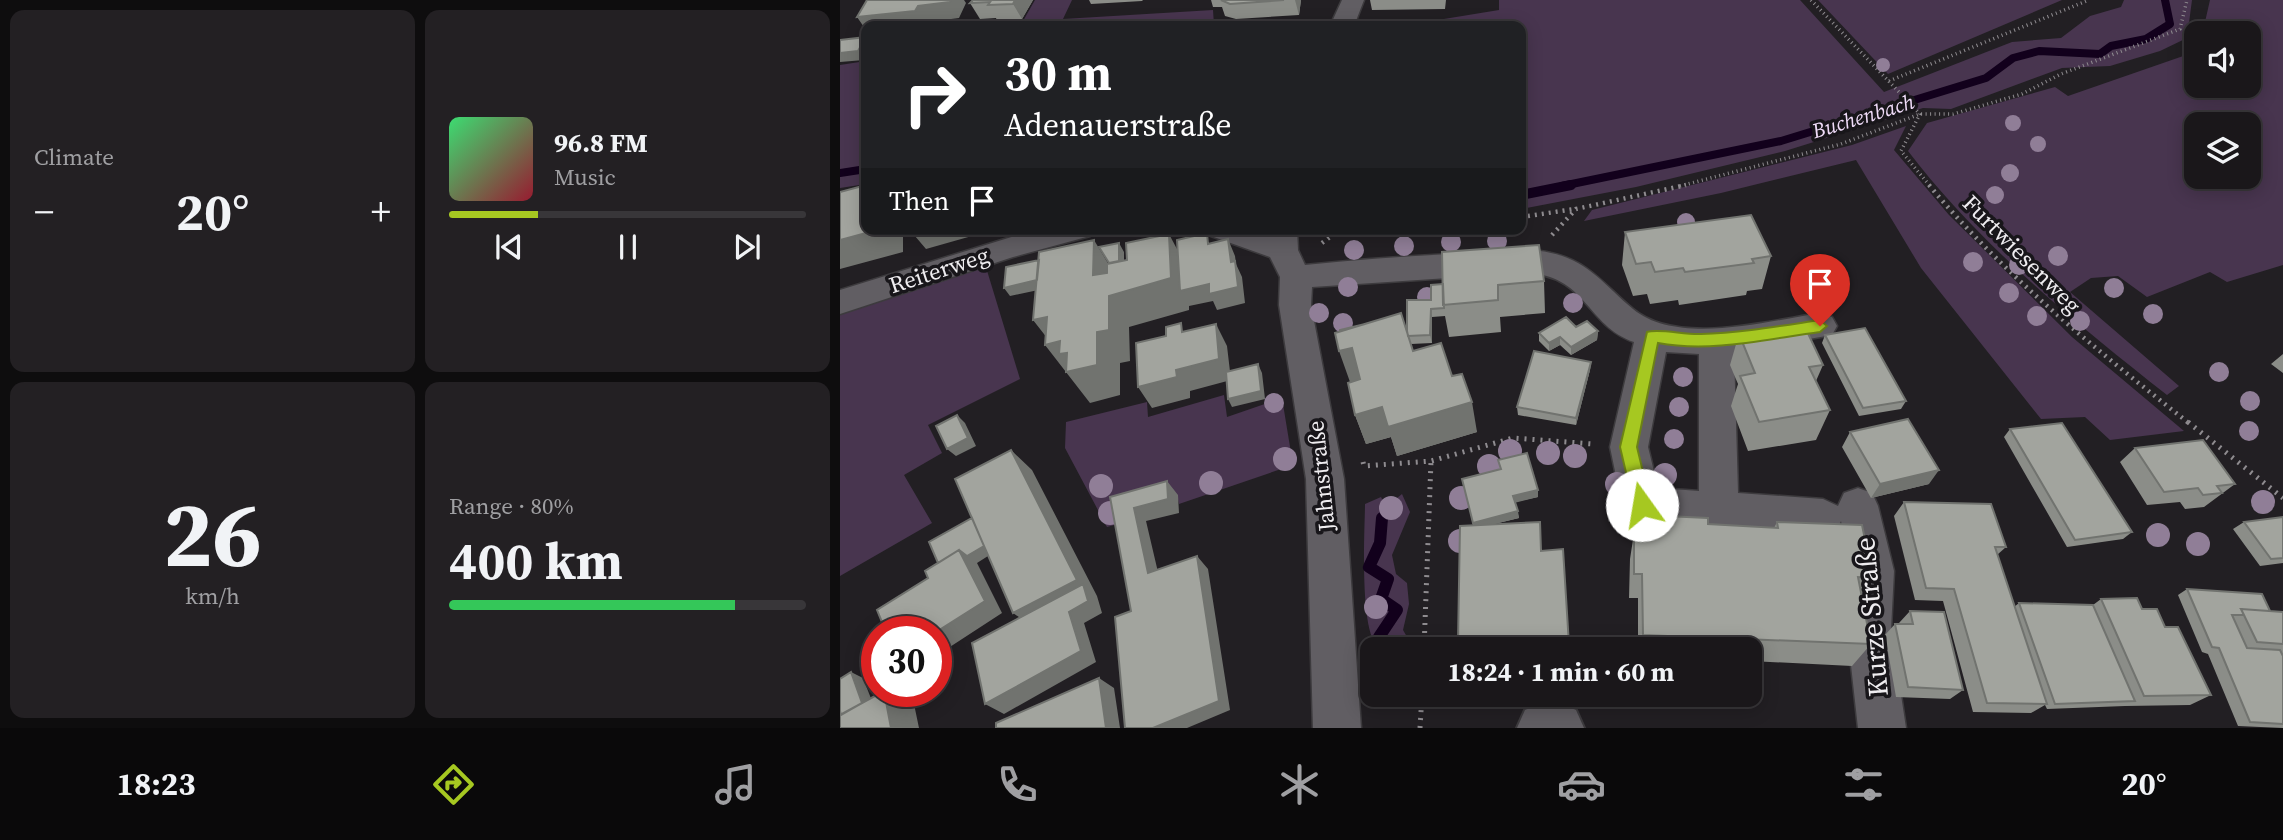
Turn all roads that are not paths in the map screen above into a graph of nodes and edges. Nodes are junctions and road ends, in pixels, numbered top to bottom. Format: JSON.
{"nodes":[{"id":1,"x":1353,"y":0,"type":"edge"},
{"id":2,"x":1344,"y":21,"type":"edge"},
{"id":3,"x":1056,"y":235,"type":"edge"},
{"id":4,"x":1239,"y":235,"type":"edge"},
{"id":5,"x":1287,"y":252,"type":"edge"},
{"id":6,"x":840,"y":302,"type":"edge"},
{"id":7,"x":1820,"y":326,"type":"dead end"},
{"id":8,"x":1652,"y":336,"type":"junction"},
{"id":9,"x":1717,"y":340,"type":"junction"},
{"id":10,"x":1719,"y":510,"type":"junction"},
{"id":11,"x":1337,"y":728,"type":"edge"},
{"id":12,"x":1543,"y":728,"type":"edge"},
{"id":13,"x":1558,"y":728,"type":"edge"},
{"id":14,"x":1882,"y":728,"type":"edge"}],
"edges":[{"from":1,"to":2,"type":"street"},
{"from":3,"to":6,"type":"street","name":"Reiterweg"},
{"from":4,"to":5,"type":"street"},
{"from":5,"to":8,"type":"street"},
{"from":5,"to":11,"type":"street","name":"Jahnstraße"},
{"from":7,"to":9,"type":"street"},
{"from":8,"to":9,"type":"street"},
{"from":8,"to":10,"type":"street"},
{"from":9,"to":10,"type":"street"},
{"from":10,"to":14,"type":"street","name":"Kurze Straße"},
{"from":12,"to":13,"type":"street"}]}
